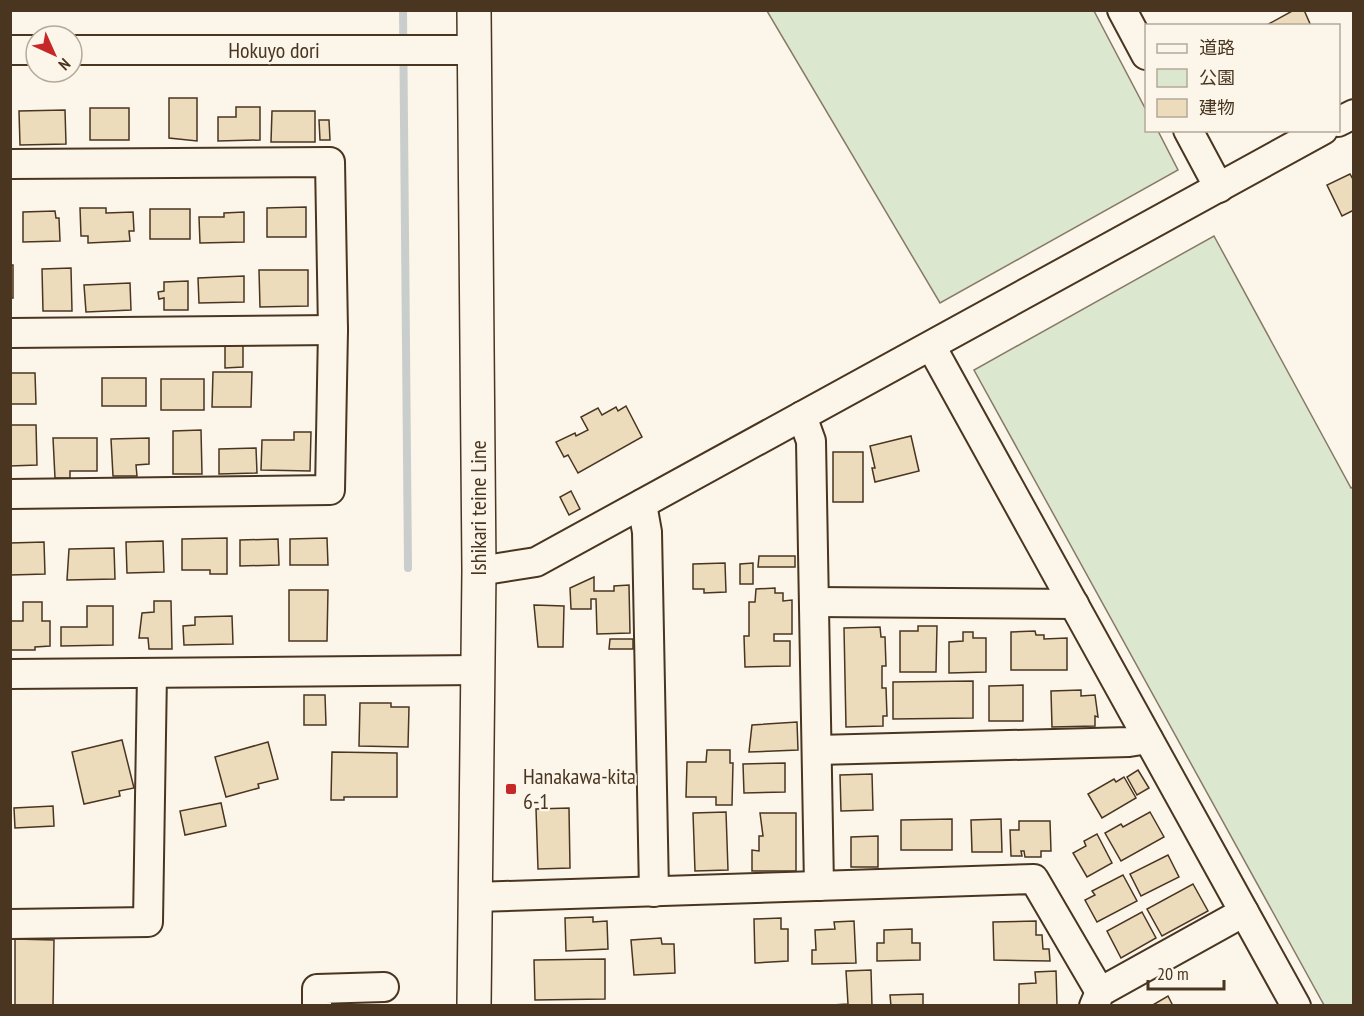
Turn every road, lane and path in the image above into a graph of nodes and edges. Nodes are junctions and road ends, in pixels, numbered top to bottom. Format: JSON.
{"nodes":[{"id":1,"x":474,"y":10,"type":"edge"},
{"id":2,"x":1122,"y":10,"type":"edge"},
{"id":3,"x":84,"y":50,"type":"edge"},
{"id":4,"x":476,"y":50,"type":"junction"},
{"id":5,"x":1145,"y":53,"type":"edge"},
{"id":6,"x":1189,"y":132,"type":"edge"},
{"id":7,"x":1319,"y":132,"type":"edge"},
{"id":8,"x":10,"y":164,"type":"edge"},
{"id":9,"x":1219,"y":188,"type":"junction"},
{"id":10,"x":333,"y":330,"type":"junction"},
{"id":11,"x":10,"y":333,"type":"edge"},
{"id":12,"x":931,"y":346,"type":"junction"},
{"id":13,"x":802,"y":416,"type":"junction"},
{"id":14,"x":10,"y":494,"type":"edge"},
{"id":15,"x":642,"y":504,"type":"junction"},
{"id":16,"x":479,"y":571,"type":"junction"},
{"id":17,"x":814,"y":602,"type":"junction"},
{"id":18,"x":1074,"y":604,"type":"junction"},
{"id":19,"x":478,"y":670,"type":"junction"},
{"id":20,"x":152,"y":673,"type":"junction"},
{"id":21,"x":10,"y":674,"type":"edge"},
{"id":22,"x":1148,"y":739,"type":"junction"},
{"id":23,"x":817,"y":750,"type":"junction"},
{"id":24,"x":819,"y":886,"type":"junction"},
{"id":25,"x":654,"y":892,"type":"junction"},
{"id":26,"x":475,"y":897,"type":"junction"},
{"id":27,"x":1244,"y":912,"type":"junction"},
{"id":28,"x":10,"y":924,"type":"edge"},
{"id":29,"x":384,"y":987,"type":"dead end"},
{"id":30,"x":1097,"y":999,"type":"edge"},
{"id":31,"x":317,"y":1005,"type":"edge"},
{"id":32,"x":474,"y":1005,"type":"edge"},
{"id":33,"x":1296,"y":1005,"type":"edge"}],
"edges":[{"from":1,"to":4,"type":"main road","name":"Ishikari teine Line"},
{"from":2,"to":5,"type":"street"},
{"from":3,"to":4,"type":"street","name":"Hokuyo dori"},
{"from":4,"to":16,"type":"main road","name":"Ishikari teine Line"},
{"from":6,"to":9,"type":"street"},
{"from":7,"to":9,"type":"street"},
{"from":8,"to":10,"type":"street"},
{"from":9,"to":12,"type":"street"},
{"from":10,"to":11,"type":"street"},
{"from":10,"to":14,"type":"street"},
{"from":12,"to":13,"type":"street"},
{"from":12,"to":18,"type":"street"},
{"from":13,"to":15,"type":"street"},
{"from":13,"to":17,"type":"street"},
{"from":15,"to":16,"type":"street"},
{"from":15,"to":25,"type":"street"},
{"from":16,"to":19,"type":"main road","name":"Ishikari teine Line"},
{"from":17,"to":18,"type":"street"},
{"from":17,"to":23,"type":"street"},
{"from":18,"to":22,"type":"street"},
{"from":19,"to":20,"type":"street"},
{"from":19,"to":26,"type":"main road","name":"Ishikari teine Line"},
{"from":20,"to":21,"type":"street"},
{"from":20,"to":28,"type":"street"},
{"from":22,"to":23,"type":"street"},
{"from":22,"to":27,"type":"street"},
{"from":23,"to":24,"type":"street"},
{"from":24,"to":25,"type":"street"},
{"from":24,"to":30,"type":"street"},
{"from":25,"to":26,"type":"street"},
{"from":26,"to":32,"type":"main road","name":"Ishikari teine Line"},
{"from":27,"to":30,"type":"street"},
{"from":27,"to":33,"type":"street"},
{"from":29,"to":31,"type":"street"}]}
